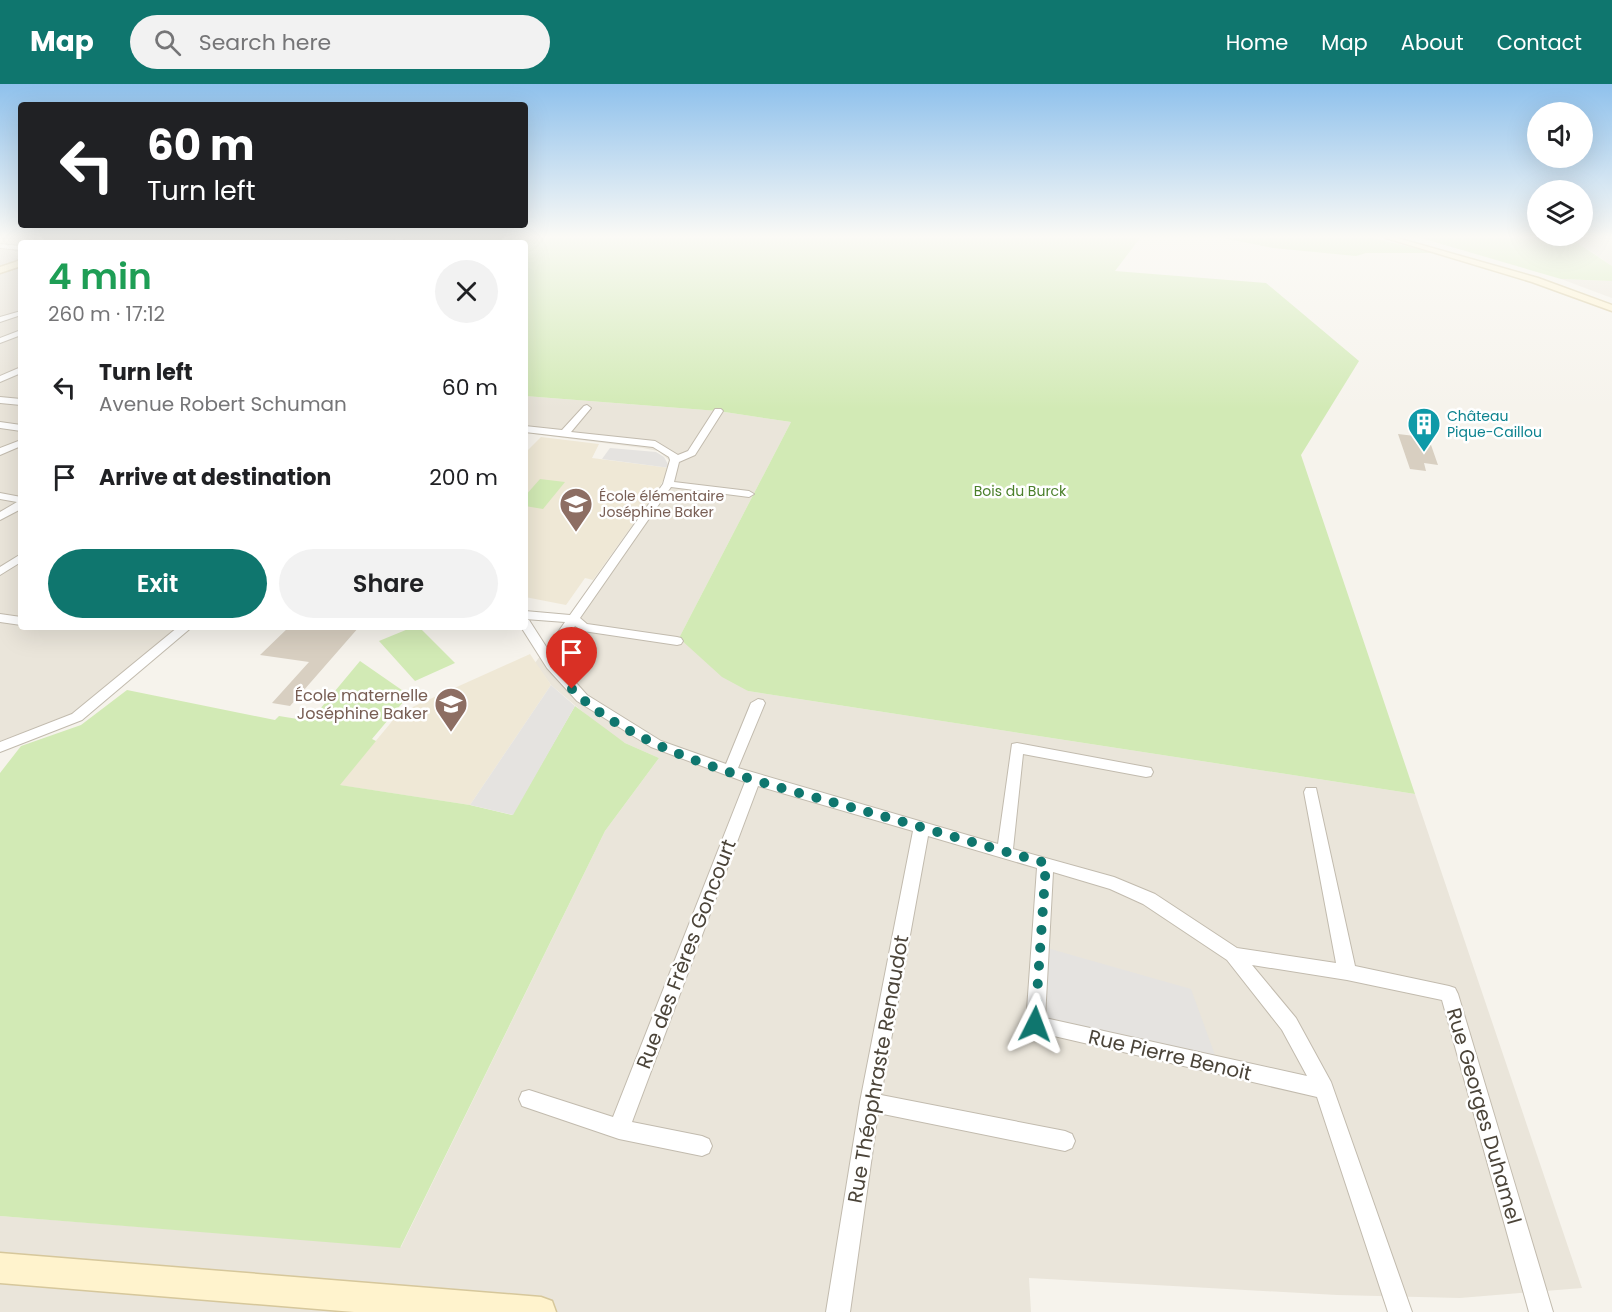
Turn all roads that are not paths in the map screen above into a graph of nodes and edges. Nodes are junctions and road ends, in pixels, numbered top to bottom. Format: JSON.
{"nodes":[{"id":1,"x":1582,"y":295,"type":"edge"},
{"id":2,"x":1585,"y":295,"type":"edge"},
{"id":3,"x":1612,"y":306,"type":"edge"},
{"id":4,"x":18,"y":314,"type":"edge"},
{"id":5,"x":2,"y":320,"type":"edge"},
{"id":6,"x":18,"y":322,"type":"edge"},
{"id":7,"x":18,"y":333,"type":"edge"},
{"id":8,"x":0,"y":341,"type":"edge"},
{"id":9,"x":18,"y":370,"type":"edge"},
{"id":10,"x":0,"y":379,"type":"edge"},
{"id":11,"x":0,"y":400,"type":"edge"},
{"id":12,"x":18,"y":402,"type":"edge"},
{"id":13,"x":587,"y":408,"type":"dead end"},
{"id":14,"x":718,"y":411,"type":"dead end"},
{"id":15,"x":0,"y":425,"type":"edge"},
{"id":16,"x":18,"y":428,"type":"edge"},
{"id":17,"x":528,"y":429,"type":"edge"},
{"id":18,"x":564,"y":434,"type":"junction"},
{"id":19,"x":18,"y":444,"type":"edge"},
{"id":20,"x":0,"y":452,"type":"edge"},
{"id":21,"x":675,"y":460,"type":"junction"},
{"id":22,"x":668,"y":484,"type":"junction"},
{"id":23,"x":749,"y":494,"type":"dead end"},
{"id":24,"x":0,"y":496,"type":"edge"},
{"id":25,"x":18,"y":499,"type":"edge"},
{"id":26,"x":18,"y":506,"type":"edge"},
{"id":27,"x":0,"y":517,"type":"edge"},
{"id":28,"x":18,"y":559,"type":"edge"},
{"id":29,"x":0,"y":572,"type":"edge"},
{"id":30,"x":528,"y":615,"type":"edge"},
{"id":31,"x":0,"y":618,"type":"edge"},
{"id":32,"x":574,"y":619,"type":"junction"},
{"id":33,"x":18,"y":621,"type":"edge"},
{"id":34,"x":528,"y":628,"type":"edge"},
{"id":35,"x":182,"y":630,"type":"edge"},
{"id":36,"x":677,"y":641,"type":"dead end"},
{"id":37,"x":547,"y":657,"type":"junction"},
{"id":38,"x":758,"y":704,"type":"dead end"},
{"id":39,"x":0,"y":747,"type":"edge"},
{"id":40,"x":730,"y":771,"type":"junction"},
{"id":41,"x":1146,"y":772,"type":"dead end"},
{"id":42,"x":753,"y":778,"type":"junction"},
{"id":43,"x":1311,"y":792,"type":"dead end"},
{"id":44,"x":922,"y":827,"type":"junction"},
{"id":45,"x":1005,"y":852,"type":"junction"},
{"id":46,"x":1046,"y":863,"type":"junction"},
{"id":47,"x":1233,"y":955,"type":"junction"},
{"id":48,"x":1347,"y":972,"type":"junction"},
{"id":49,"x":1324,"y":1089,"type":"junction"},
{"id":50,"x":530,"y":1099,"type":"dead end"},
{"id":51,"x":870,"y":1102,"type":"junction"},
{"id":52,"x":619,"y":1129,"type":"junction"},
{"id":53,"x":1065,"y":1140,"type":"dead end"},
{"id":54,"x":702,"y":1146,"type":"dead end"},
{"id":55,"x":0,"y":1268,"type":"edge"},
{"id":56,"x":541,"y":1312,"type":"edge"},
{"id":57,"x":838,"y":1312,"type":"edge"},
{"id":58,"x":1400,"y":1312,"type":"edge"},
{"id":59,"x":1541,"y":1312,"type":"edge"}],
"edges":[{"from":1,"to":3,"type":"main road"},
{"from":2,"to":3,"type":"main road"},
{"from":4,"to":5,"type":"street"},
{"from":5,"to":6,"type":"street"},
{"from":7,"to":8,"type":"street"},
{"from":9,"to":10,"type":"street"},
{"from":11,"to":12,"type":"street"},
{"from":13,"to":18,"type":"street"},
{"from":14,"to":21,"type":"street"},
{"from":15,"to":16,"type":"street"},
{"from":17,"to":18,"type":"street"},
{"from":18,"to":21,"type":"street"},
{"from":19,"to":20,"type":"street"},
{"from":21,"to":22,"type":"street"},
{"from":22,"to":23,"type":"street"},
{"from":22,"to":32,"type":"street"},
{"from":24,"to":25,"type":"street"},
{"from":26,"to":27,"type":"street"},
{"from":28,"to":29,"type":"street"},
{"from":30,"to":32,"type":"street"},
{"from":31,"to":33,"type":"street"},
{"from":32,"to":36,"type":"street"},
{"from":32,"to":37,"type":"street"},
{"from":34,"to":37,"type":"street"},
{"from":35,"to":39,"type":"street"},
{"from":37,"to":40,"type":"street"},
{"from":38,"to":40,"type":"street"},
{"from":40,"to":42,"type":"street"},
{"from":41,"to":45,"type":"street"},
{"from":42,"to":44,"type":"street"},
{"from":42,"to":52,"type":"street","name":"Rue des Frères Goncourt"},
{"from":43,"to":48,"type":"street"},
{"from":44,"to":45,"type":"street"},
{"from":44,"to":51,"type":"street","name":"Rue Théophraste Renaudot"},
{"from":45,"to":46,"type":"street"},
{"from":46,"to":47,"type":"street"},
{"from":46,"to":49,"type":"street","name":"Rue Pierre Benoit"},
{"from":47,"to":48,"type":"street","name":"Rue Georges Duhamel"},
{"from":47,"to":49,"type":"street"},
{"from":48,"to":59,"type":"street","name":"Rue Georges Duhamel"},
{"from":49,"to":58,"type":"street"},
{"from":50,"to":52,"type":"street"},
{"from":51,"to":53,"type":"street"},
{"from":51,"to":57,"type":"street","name":"Rue Théophraste Renaudot"},
{"from":52,"to":54,"type":"street"},
{"from":55,"to":56,"type":"main road"}]}
